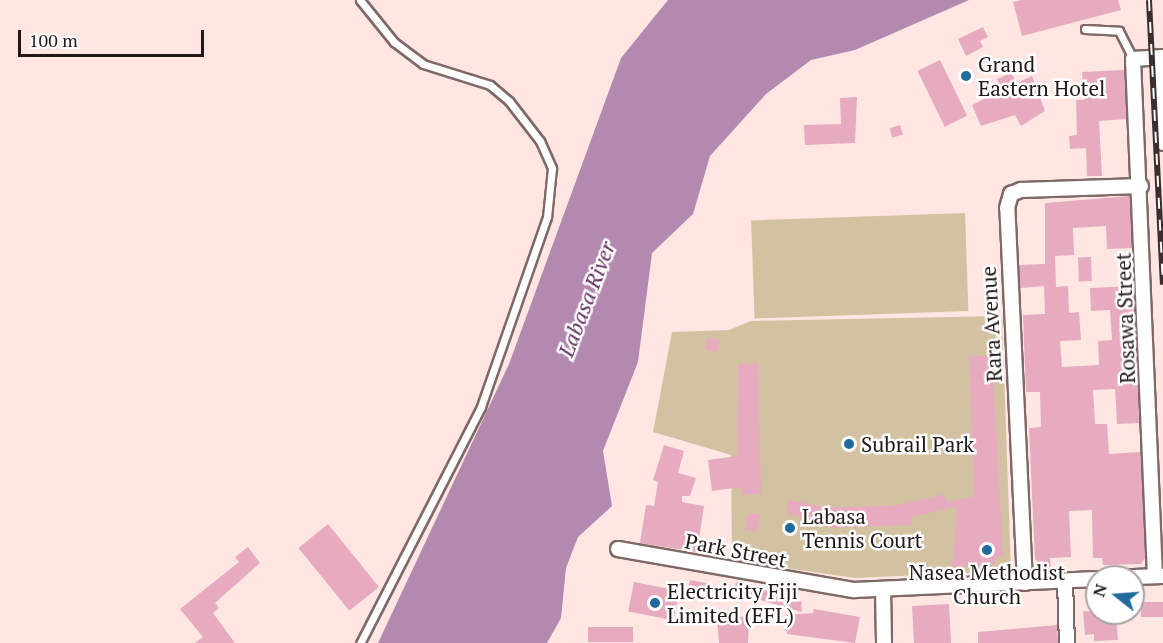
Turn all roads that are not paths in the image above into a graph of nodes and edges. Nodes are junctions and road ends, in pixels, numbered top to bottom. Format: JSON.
{"nodes":[{"id":1,"x":360,"y":0,"type":"edge"},
{"id":2,"x":1085,"y":29,"type":"dead end"},
{"id":3,"x":1161,"y":58,"type":"edge"},
{"id":4,"x":1133,"y":59,"type":"junction"},
{"id":5,"x":1163,"y":143,"type":"edge"},
{"id":6,"x":1141,"y":186,"type":"junction"},
{"id":7,"x":618,"y":549,"type":"dead end"},
{"id":8,"x":1159,"y":576,"type":"edge"},
{"id":9,"x":1085,"y":580,"type":"edge"},
{"id":10,"x":1065,"y":581,"type":"junction"},
{"id":11,"x":1025,"y":583,"type":"junction"},
{"id":12,"x":883,"y":589,"type":"junction"},
{"id":13,"x":360,"y":643,"type":"edge"},
{"id":14,"x":884,"y":643,"type":"edge"},
{"id":15,"x":1067,"y":643,"type":"edge"}],
"edges":[{"from":1,"to":13,"type":"lane"},
{"from":2,"to":4,"type":"lane"},
{"from":3,"to":4,"type":"street"},
{"from":3,"to":5,"type":"street"},
{"from":4,"to":6,"type":"street","name":"Rosawa Street"},
{"from":6,"to":8,"type":"street","name":"Rosawa Street"},
{"from":6,"to":11,"type":"street","name":"Rara Avenue"},
{"from":7,"to":12,"type":"street","name":"Park Street"},
{"from":9,"to":10,"type":"street","name":"Park Street"},
{"from":10,"to":11,"type":"street","name":"Park Street"},
{"from":10,"to":15,"type":"street"},
{"from":11,"to":12,"type":"street","name":"Park Street"},
{"from":12,"to":14,"type":"street"}]}
